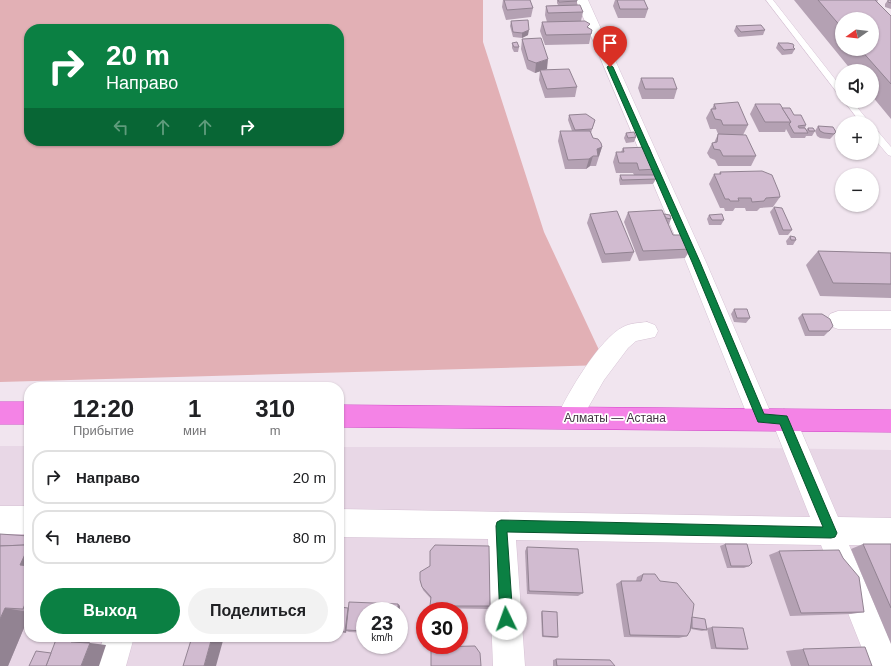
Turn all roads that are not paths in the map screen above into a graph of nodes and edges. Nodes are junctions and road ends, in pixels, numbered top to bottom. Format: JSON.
{"nodes":[{"id":1,"x":582,"y":0,"type":"edge"},
{"id":2,"x":769,"y":0,"type":"edge"},
{"id":3,"x":835,"y":84,"type":"edge"},
{"id":4,"x":854,"y":108,"type":"edge"},
{"id":5,"x":860,"y":116,"type":"edge"},
{"id":6,"x":879,"y":138,"type":"edge"},
{"id":7,"x":891,"y":153,"type":"edge"},
{"id":8,"x":838,"y":320,"type":"dead end"},
{"id":9,"x":891,"y":320,"type":"edge"},
{"id":10,"x":647,"y":331,"type":"dead end"},
{"id":11,"x":0,"y":413,"type":"edge"},
{"id":12,"x":24,"y":413,"type":"edge"},
{"id":13,"x":344,"y":416,"type":"edge"},
{"id":14,"x":569,"y":418,"type":"junction"},
{"id":15,"x":772,"y":419,"type":"junction"},
{"id":16,"x":891,"y":421,"type":"edge"},
{"id":17,"x":0,"y":520,"type":"edge"},
{"id":18,"x":24,"y":520,"type":"edge"},
{"id":19,"x":344,"y":523,"type":"edge"},
{"id":20,"x":501,"y":526,"type":"junction"},
{"id":21,"x":891,"y":532,"type":"edge"},
{"id":22,"x":831,"y":533,"type":"junction"},
{"id":23,"x":118,"y":642,"type":"edge"},
{"id":24,"x":110,"y":666,"type":"edge"},
{"id":25,"x":509,"y":666,"type":"edge"},
{"id":26,"x":886,"y":666,"type":"edge"}],
"edges":[{"from":1,"to":15,"type":"street"},
{"from":2,"to":3,"type":"lane"},
{"from":4,"to":5,"type":"lane"},
{"from":6,"to":7,"type":"lane"},
{"from":8,"to":9,"type":"street"},
{"from":10,"to":14,"type":"street"},
{"from":11,"to":12,"type":"highway"},
{"from":13,"to":14,"type":"highway","name":"Алматы — Астана"},
{"from":14,"to":15,"type":"highway","name":"Алматы — Астана"},
{"from":15,"to":16,"type":"highway","name":"Алматы — Астана"},
{"from":15,"to":22,"type":"street"},
{"from":17,"to":18,"type":"street"},
{"from":19,"to":20,"type":"street"},
{"from":20,"to":22,"type":"street"},
{"from":20,"to":25,"type":"street"},
{"from":21,"to":22,"type":"street"},
{"from":22,"to":26,"type":"street"},
{"from":23,"to":24,"type":"street"}]}
